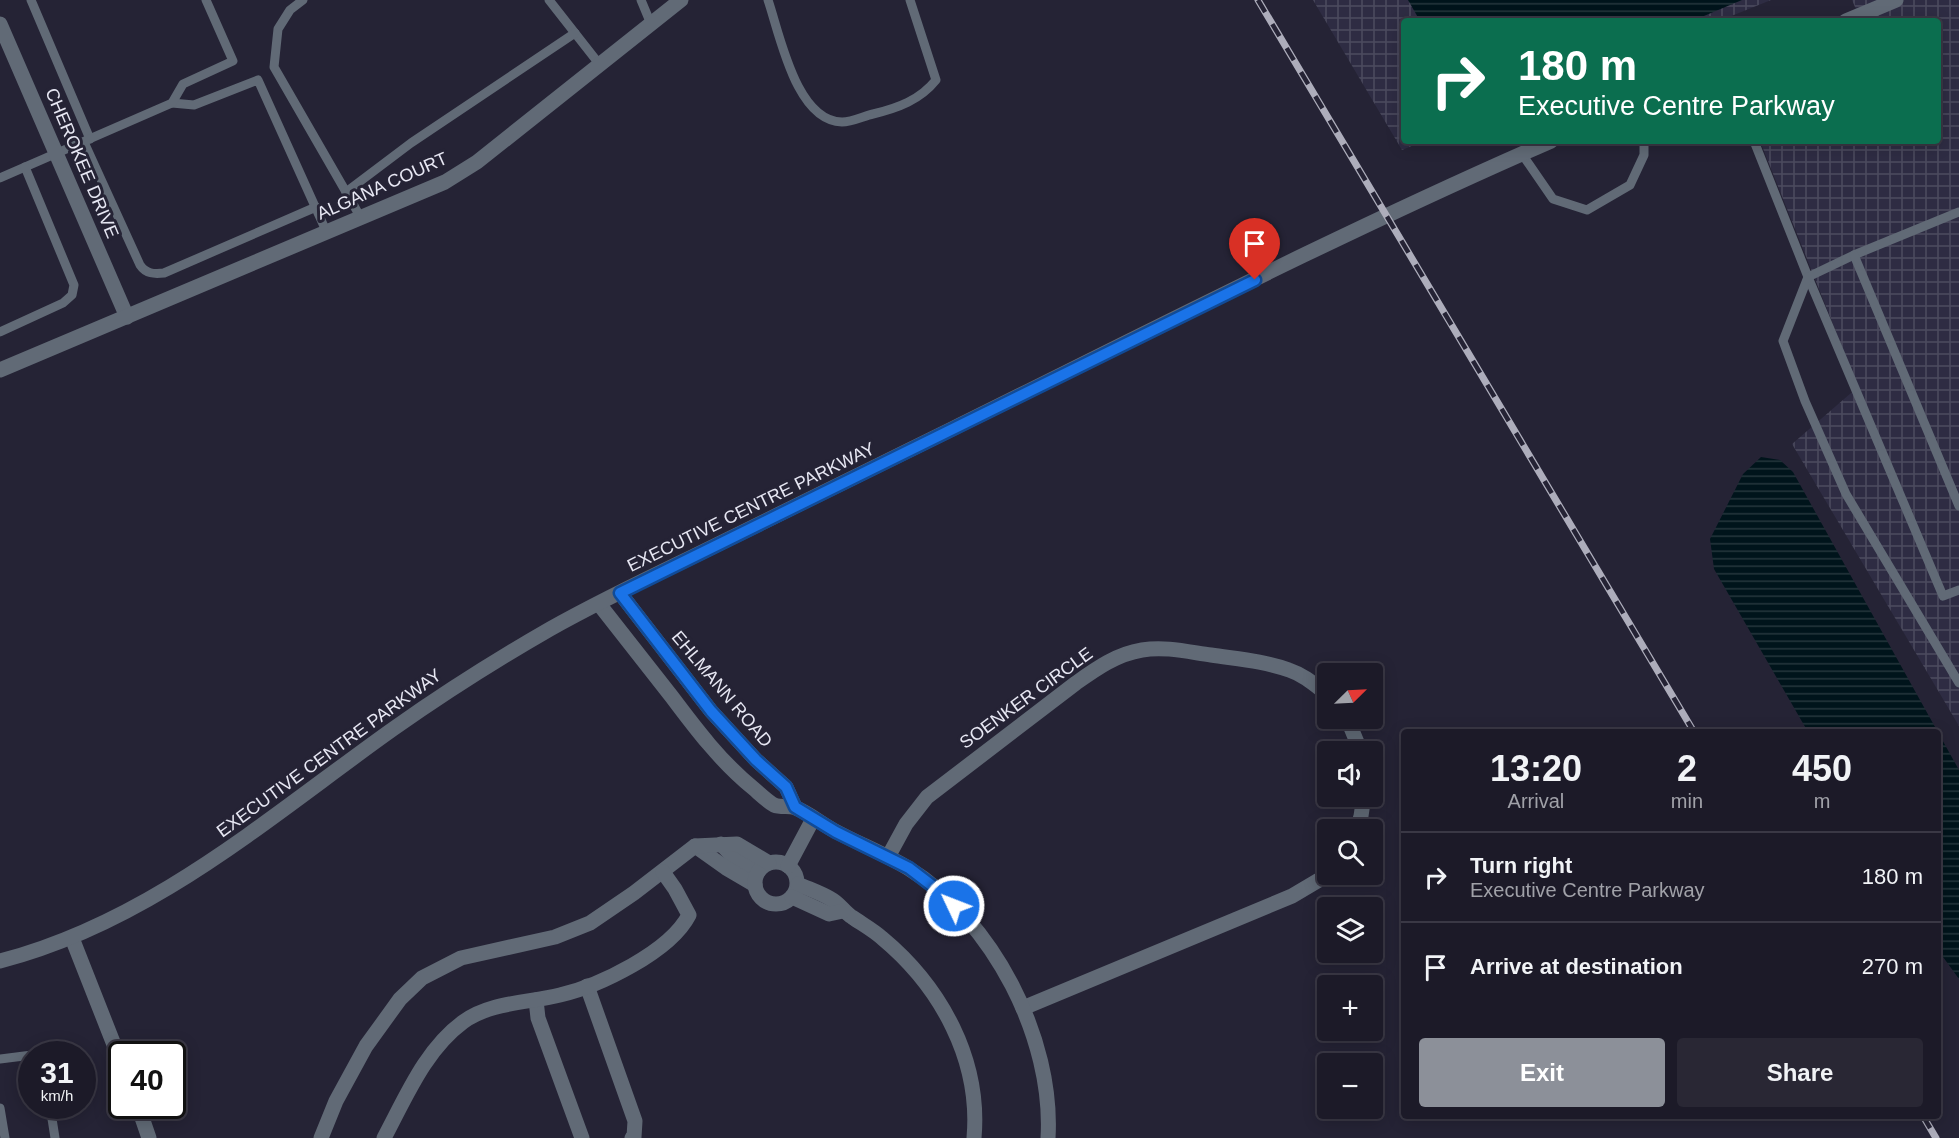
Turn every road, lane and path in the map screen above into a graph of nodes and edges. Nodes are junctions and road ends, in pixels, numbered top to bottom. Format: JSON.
{"nodes":[{"id":1,"x":31,"y":0,"type":"edge"},
{"id":2,"x":206,"y":0,"type":"edge"},
{"id":3,"x":303,"y":0,"type":"edge"},
{"id":4,"x":549,"y":0,"type":"edge"},
{"id":5,"x":641,"y":0,"type":"edge"},
{"id":6,"x":681,"y":0,"type":"edge"},
{"id":7,"x":768,"y":0,"type":"edge"},
{"id":8,"x":910,"y":0,"type":"edge"},
{"id":9,"x":1896,"y":0,"type":"edge"},
{"id":10,"x":1853,"y":18,"type":"edge"},
{"id":11,"x":0,"y":24,"type":"edge"},
{"id":12,"x":651,"y":24,"type":"junction"},
{"id":13,"x":575,"y":33,"type":"junction"},
{"id":14,"x":4,"y":46,"type":"edge"},
{"id":15,"x":600,"y":65,"type":"junction"},
{"id":16,"x":274,"y":67,"type":"junction"},
{"id":17,"x":258,"y":80,"type":"junction"},
{"id":18,"x":172,"y":103,"type":"junction"},
{"id":19,"x":87,"y":141,"type":"junction"},
{"id":20,"x":1544,"y":144,"type":"edge"},
{"id":21,"x":1644,"y":144,"type":"edge"},
{"id":22,"x":1755,"y":144,"type":"edge"},
{"id":23,"x":57,"y":153,"type":"junction"},
{"id":24,"x":1522,"y":154,"type":"junction"},
{"id":25,"x":25,"y":167,"type":"junction"},
{"id":26,"x":0,"y":178,"type":"edge"},
{"id":27,"x":346,"y":192,"type":"junction"},
{"id":28,"x":316,"y":207,"type":"junction"},
{"id":29,"x":1959,"y":212,"type":"edge"},
{"id":30,"x":361,"y":219,"type":"junction"},
{"id":31,"x":327,"y":233,"type":"junction"},
{"id":32,"x":1854,"y":255,"type":"junction"},
{"id":33,"x":1808,"y":276,"type":"junction"},
{"id":34,"x":127,"y":317,"type":"junction"},
{"id":35,"x":0,"y":332,"type":"edge"},
{"id":36,"x":0,"y":370,"type":"edge"},
{"id":37,"x":1959,"y":506,"type":"edge"},
{"id":38,"x":1959,"y":590,"type":"edge"},
{"id":39,"x":620,"y":593,"type":"junction"},
{"id":40,"x":599,"y":604,"type":"junction"},
{"id":41,"x":1959,"y":683,"type":"edge"},
{"id":42,"x":1317,"y":686,"type":"edge"},
{"id":43,"x":795,"y":807,"type":"junction"},
{"id":44,"x":813,"y":819,"type":"junction"},
{"id":45,"x":695,"y":846,"type":"junction"},
{"id":46,"x":888,"y":857,"type":"junction"},
{"id":47,"x":788,"y":866,"type":"junction"},
{"id":48,"x":663,"y":872,"type":"junction"},
{"id":49,"x":761,"y":873,"type":"junction"},
{"id":50,"x":1317,"y":882,"type":"edge"},
{"id":51,"x":795,"y":891,"type":"junction"},
{"id":52,"x":72,"y":938,"type":"junction"},
{"id":53,"x":0,"y":961,"type":"edge"},
{"id":54,"x":587,"y":986,"type":"junction"},
{"id":55,"x":536,"y":1000,"type":"junction"},
{"id":56,"x":1023,"y":1008,"type":"junction"},
{"id":57,"x":113,"y":1041,"type":"edge"},
{"id":58,"x":18,"y":1057,"type":"edge"},
{"id":59,"x":0,"y":1059,"type":"edge"},
{"id":60,"x":0,"y":1108,"type":"edge"},
{"id":61,"x":52,"y":1119,"type":"edge"},
{"id":62,"x":142,"y":1119,"type":"edge"},
{"id":63,"x":5,"y":1138,"type":"edge"},
{"id":64,"x":55,"y":1138,"type":"edge"},
{"id":65,"x":148,"y":1138,"type":"edge"},
{"id":66,"x":321,"y":1138,"type":"edge"},
{"id":67,"x":384,"y":1138,"type":"edge"},
{"id":68,"x":582,"y":1138,"type":"edge"},
{"id":69,"x":632,"y":1138,"type":"edge"},
{"id":70,"x":974,"y":1138,"type":"edge"},
{"id":71,"x":1048,"y":1138,"type":"edge"}],
"edges":[{"from":1,"to":19,"type":"lane"},
{"from":2,"to":18,"type":"lane"},
{"from":3,"to":16,"type":"lane"},
{"from":4,"to":13,"type":"lane"},
{"from":5,"to":12,"type":"lane"},
{"from":6,"to":12,"type":"street","name":"ALGANA COURT"},
{"from":7,"to":8,"type":"lane"},
{"from":9,"to":10,"type":"street"},
{"from":11,"to":14,"type":"street","name":"CHEROKEE DRIVE"},
{"from":12,"to":15,"type":"street","name":"ALGANA COURT"},
{"from":13,"to":15,"type":"lane"},
{"from":13,"to":27,"type":"lane"},
{"from":14,"to":23,"type":"street","name":"CHEROKEE DRIVE"},
{"from":15,"to":30,"type":"street","name":"ALGANA COURT"},
{"from":16,"to":17,"type":"lane"},
{"from":16,"to":27,"type":"lane"},
{"from":17,"to":18,"type":"lane"},
{"from":17,"to":28,"type":"lane"},
{"from":18,"to":19,"type":"lane"},
{"from":19,"to":23,"type":"lane"},
{"from":19,"to":28,"type":"lane"},
{"from":20,"to":24,"type":"street","name":"EXECUTIVE CENTRE PARKWAY"},
{"from":21,"to":24,"type":"lane"},
{"from":22,"to":33,"type":"lane"},
{"from":23,"to":25,"type":"lane"},
{"from":23,"to":34,"type":"street","name":"CHEROKEE DRIVE"},
{"from":24,"to":39,"type":"street","name":"EXECUTIVE CENTRE PARKWAY"},
{"from":25,"to":26,"type":"lane"},
{"from":25,"to":35,"type":"lane"},
{"from":27,"to":30,"type":"lane"},
{"from":28,"to":31,"type":"lane"},
{"from":29,"to":32,"type":"lane"},
{"from":30,"to":31,"type":"street","name":"ALGANA COURT"},
{"from":31,"to":34,"type":"street","name":"ALGANA COURT"},
{"from":32,"to":33,"type":"lane"},
{"from":32,"to":37,"type":"lane"},
{"from":33,"to":38,"type":"lane"},
{"from":33,"to":41,"type":"lane"},
{"from":34,"to":36,"type":"street","name":"ALGANA COURT"},
{"from":39,"to":40,"type":"street","name":"EXECUTIVE CENTRE PARKWAY"},
{"from":39,"to":43,"type":"street","name":"EHLMANN ROAD"},
{"from":40,"to":43,"type":"street","name":"EHLMANN ROAD"},
{"from":40,"to":52,"type":"street","name":"EXECUTIVE CENTRE PARKWAY"},
{"from":42,"to":46,"type":"street","name":"SOENKER CIRCLE"},
{"from":43,"to":44,"type":"street","name":"EHLMANN ROAD"},
{"from":44,"to":46,"type":"street","name":"EHLMANN ROAD"},
{"from":44,"to":47,"type":"street"},
{"from":45,"to":48,"type":"street"},
{"from":45,"to":49,"type":"street"},
{"from":45,"to":49,"type":"street"},
{"from":46,"to":56,"type":"street","name":"EHLMANN ROAD"},
{"from":47,"to":49,"type":"street"},
{"from":47,"to":51,"type":"street"},
{"from":48,"to":54,"type":"street"},
{"from":48,"to":66,"type":"street"},
{"from":49,"to":51,"type":"street"},
{"from":50,"to":56,"type":"street"},
{"from":51,"to":70,"type":"street"},
{"from":52,"to":53,"type":"street","name":"EXECUTIVE CENTRE PARKWAY"},
{"from":52,"to":57,"type":"street"},
{"from":54,"to":55,"type":"street"},
{"from":54,"to":69,"type":"street"},
{"from":55,"to":67,"type":"street"},
{"from":55,"to":68,"type":"street"},
{"from":56,"to":71,"type":"street","name":"EHLMANN ROAD"},
{"from":58,"to":59,"type":"lane"},
{"from":60,"to":63,"type":"lane"},
{"from":61,"to":64,"type":"lane"},
{"from":62,"to":65,"type":"street"}]}
